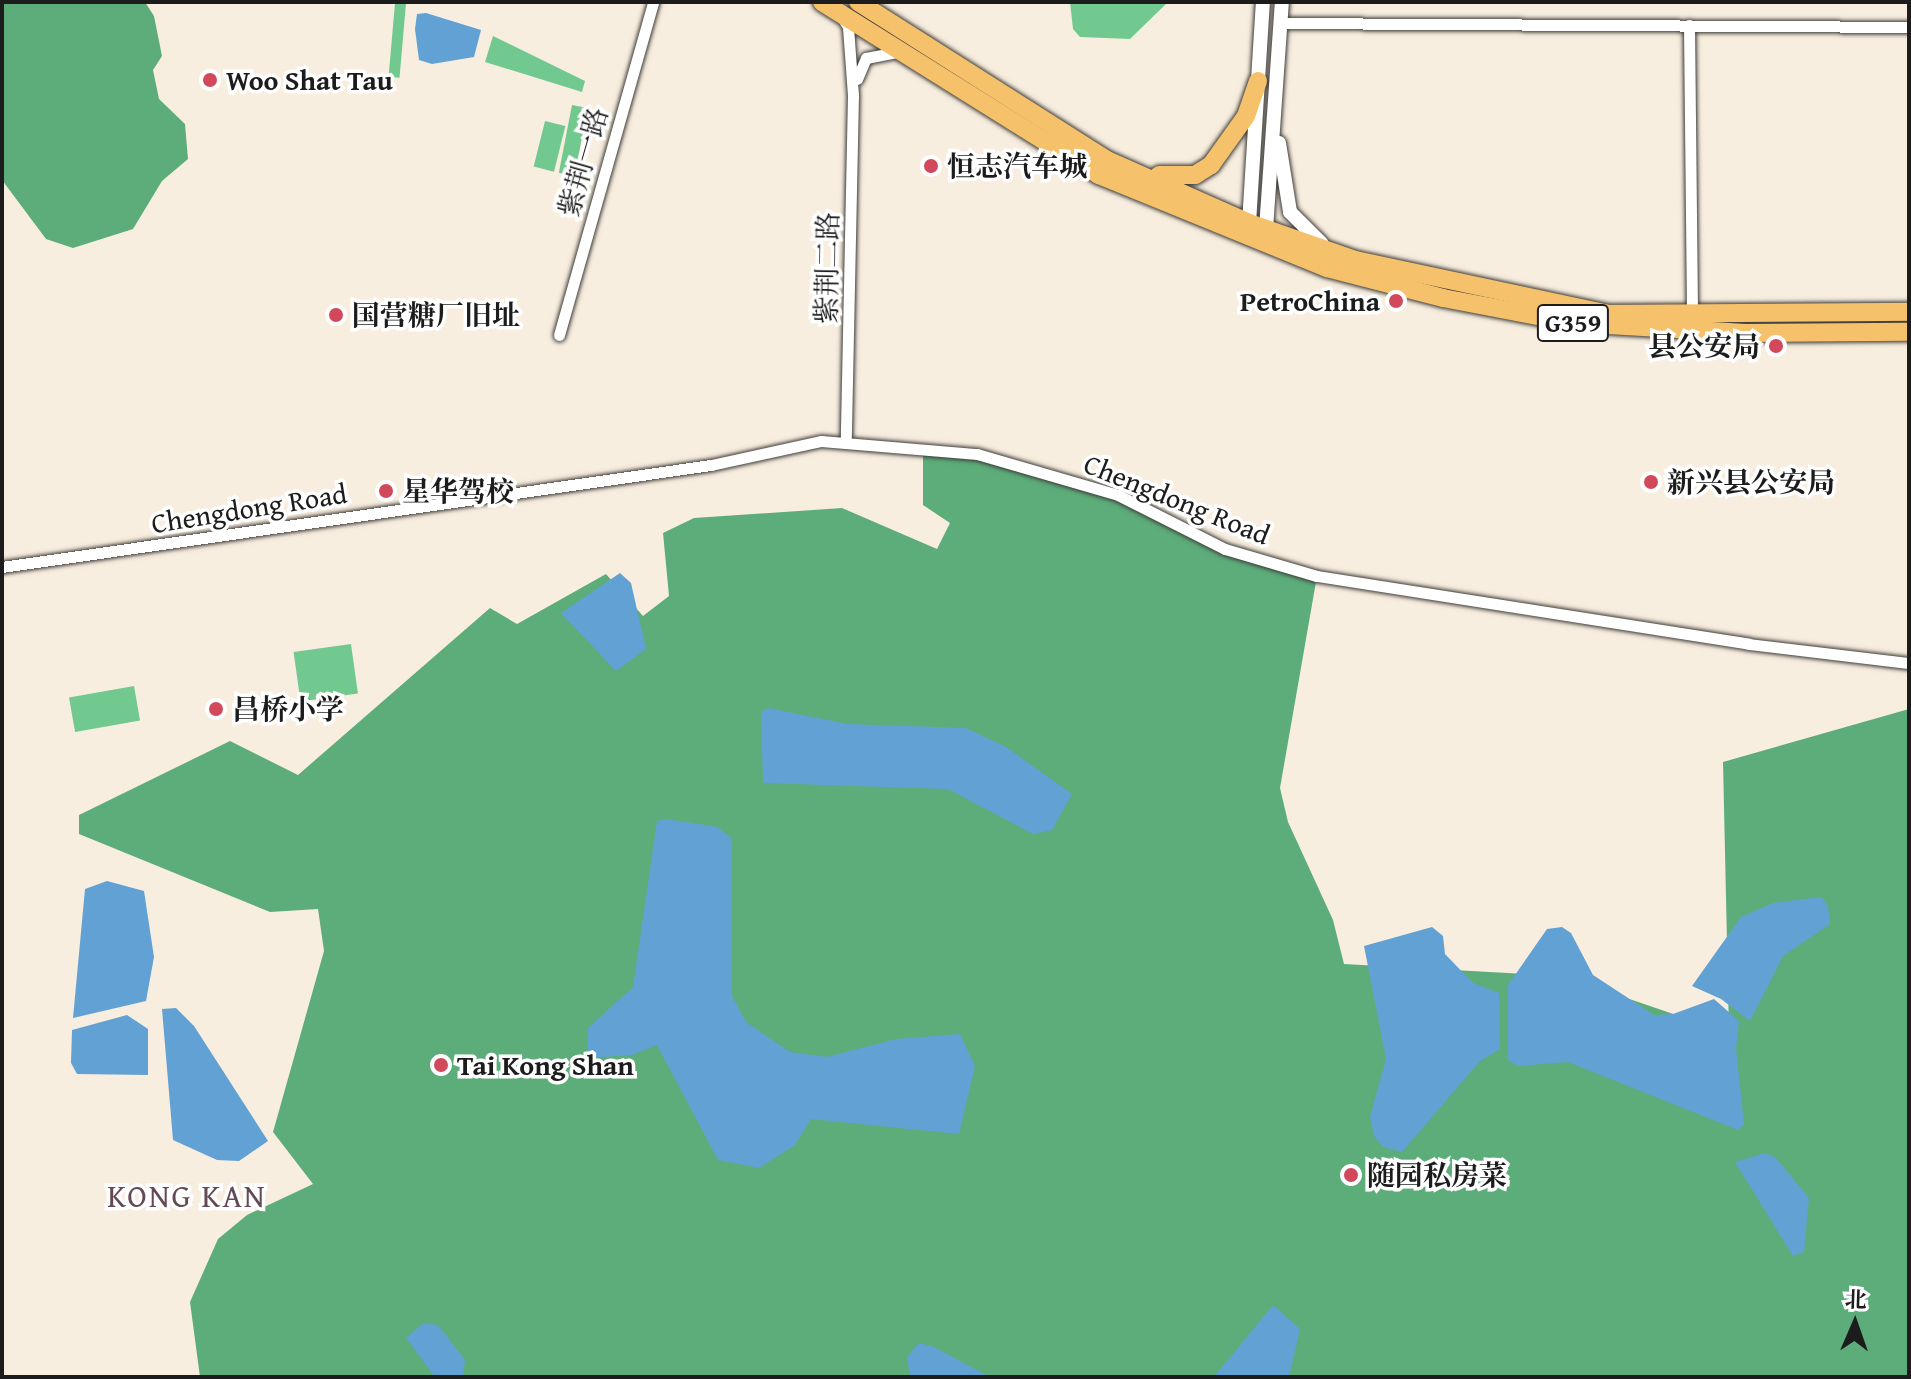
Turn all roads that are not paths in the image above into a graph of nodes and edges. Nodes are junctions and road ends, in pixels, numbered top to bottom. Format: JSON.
{"nodes":[{"id":1,"x":653,"y":2,"type":"edge"},
{"id":2,"x":1263,"y":2,"type":"edge"},
{"id":3,"x":1282,"y":2,"type":"edge"},
{"id":4,"x":862,"y":3,"type":"edge"},
{"id":5,"x":830,"y":7,"type":"edge"},
{"id":6,"x":1281,"y":23,"type":"junction"},
{"id":7,"x":1689,"y":25,"type":"junction"},
{"id":8,"x":1909,"y":27,"type":"edge"},
{"id":9,"x":907,"y":54,"type":"junction"},
{"id":10,"x":1258,"y":81,"type":"junction"},
{"id":11,"x":853,"y":95,"type":"junction"},
{"id":12,"x":1276,"y":96,"type":"junction"},
{"id":13,"x":1139,"y":172,"type":"junction"},
{"id":14,"x":1258,"y":226,"type":"junction"},
{"id":15,"x":1355,"y":260,"type":"junction"},
{"id":16,"x":1909,"y":312,"type":"edge"},
{"id":17,"x":1692,"y":314,"type":"junction"},
{"id":18,"x":1909,"y":332,"type":"edge"},
{"id":19,"x":559,"y":335,"type":"dead end"},
{"id":20,"x":846,"y":443,"type":"junction"},
{"id":21,"x":2,"y":567,"type":"edge"},
{"id":22,"x":1909,"y":663,"type":"edge"}],
"edges":[{"from":1,"to":19,"type":"street","name":"紫荆一路"},
{"from":2,"to":10,"type":"street"},
{"from":3,"to":6,"type":"street"},
{"from":4,"to":13,"type":"highway","number":"G359"},
{"from":5,"to":9,"type":"highway","number":"G359"},
{"from":5,"to":11,"type":"street","name":"紫荆二路"},
{"from":6,"to":7,"type":"street"},
{"from":6,"to":12,"type":"street"},
{"from":7,"to":8,"type":"street"},
{"from":7,"to":17,"type":"street"},
{"from":9,"to":11,"type":"street","name":"紫荆二路"},
{"from":9,"to":18,"type":"highway","number":"G359"},
{"from":10,"to":13,"type":"highway"},
{"from":10,"to":14,"type":"street"},
{"from":11,"to":20,"type":"street","name":"紫荆二路"},
{"from":12,"to":14,"type":"street"},
{"from":12,"to":15,"type":"street"},
{"from":13,"to":14,"type":"highway","number":"G359"},
{"from":14,"to":15,"type":"highway","number":"G359"},
{"from":15,"to":17,"type":"highway","number":"G359"},
{"from":16,"to":17,"type":"highway","number":"G359"},
{"from":20,"to":21,"type":"street","name":"Chengdong Road"},
{"from":20,"to":22,"type":"street","name":"Chengdong Road"}]}
